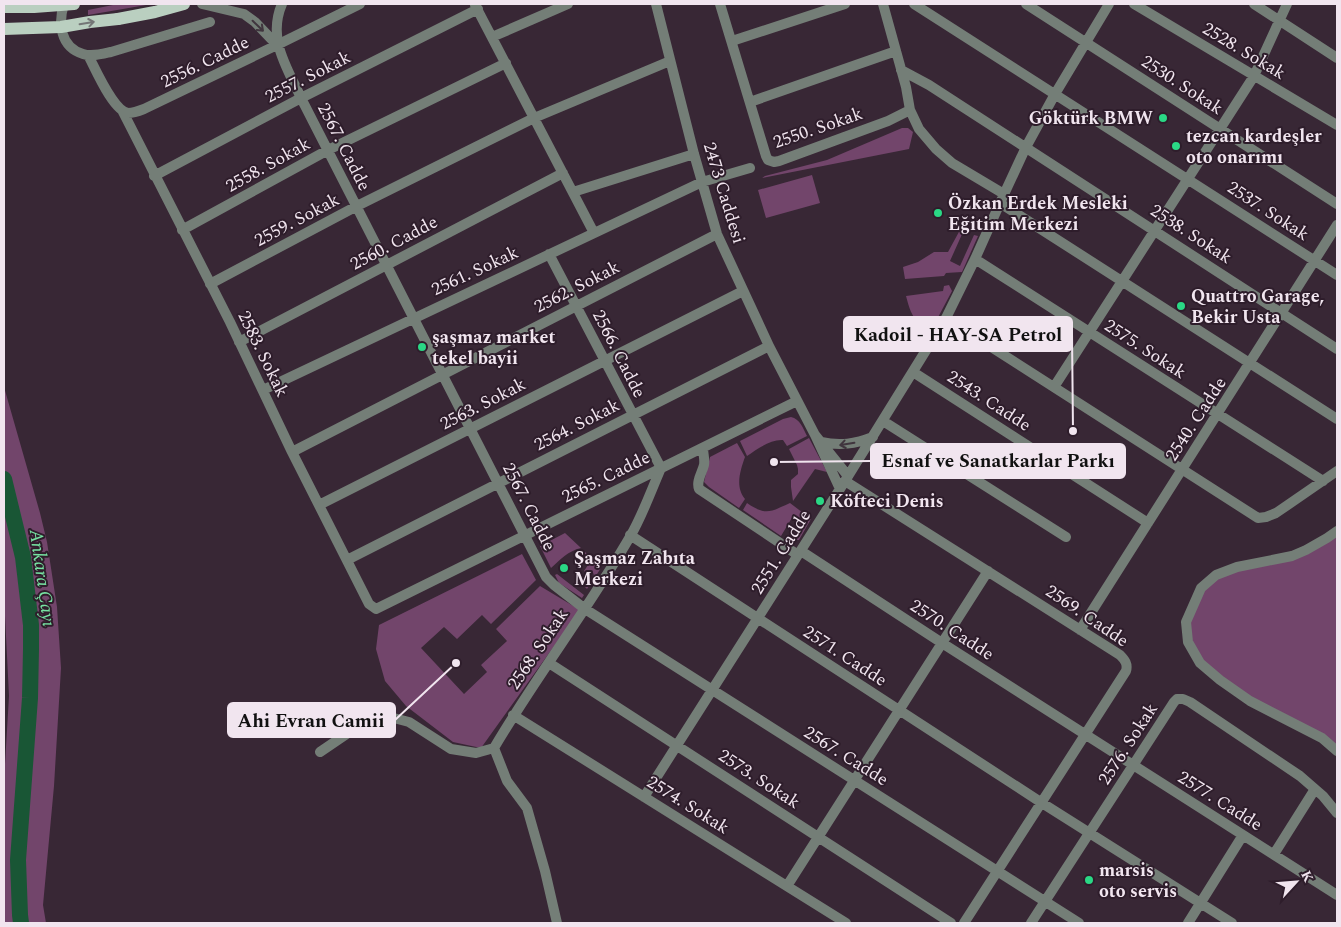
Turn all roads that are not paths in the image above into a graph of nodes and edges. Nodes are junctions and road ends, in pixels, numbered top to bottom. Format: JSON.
{"nodes":[{"id":1,"x":64,"y":4,"type":"edge"},
{"id":2,"x":74,"y":4,"type":"edge"},
{"id":3,"x":184,"y":4,"type":"edge"},
{"id":4,"x":202,"y":4,"type":"edge"},
{"id":5,"x":282,"y":4,"type":"edge"},
{"id":6,"x":360,"y":4,"type":"edge"},
{"id":7,"x":568,"y":4,"type":"edge"},
{"id":8,"x":656,"y":4,"type":"edge"},
{"id":9,"x":720,"y":4,"type":"edge"},
{"id":10,"x":844,"y":4,"type":"edge"},
{"id":11,"x":883,"y":4,"type":"edge"},
{"id":12,"x":914,"y":4,"type":"edge"},
{"id":13,"x":1026,"y":4,"type":"edge"},
{"id":14,"x":1038,"y":4,"type":"edge"},
{"id":15,"x":1109,"y":4,"type":"edge"},
{"id":16,"x":1134,"y":4,"type":"edge"},
{"id":17,"x":1254,"y":4,"type":"edge"},
{"id":18,"x":1287,"y":4,"type":"edge"},
{"id":19,"x":4,"y":7,"type":"edge"},
{"id":20,"x":476,"y":7,"type":"edge"},
{"id":21,"x":1042,"y":14,"type":"junction"},
{"id":22,"x":1279,"y":20,"type":"junction"},
{"id":23,"x":210,"y":22,"type":"dead end"},
{"id":24,"x":4,"y":29,"type":"edge"},
{"id":25,"x":492,"y":37,"type":"junction"},
{"id":26,"x":732,"y":41,"type":"junction"},
{"id":27,"x":1086,"y":42,"type":"junction"},
{"id":28,"x":277,"y":45,"type":"junction"},
{"id":29,"x":896,"y":51,"type":"junction"},
{"id":30,"x":88,"y":55,"type":"junction"},
{"id":31,"x":1337,"y":58,"type":"edge"},
{"id":32,"x":670,"y":61,"type":"junction"},
{"id":33,"x":506,"y":63,"type":"junction"},
{"id":34,"x":901,"y":70,"type":"junction"},
{"id":35,"x":1254,"y":76,"type":"junction"},
{"id":36,"x":1055,"y":94,"type":"junction"},
{"id":37,"x":301,"y":98,"type":"junction"},
{"id":38,"x":750,"y":102,"type":"junction"},
{"id":39,"x":122,"y":110,"type":"junction"},
{"id":40,"x":910,"y":110,"type":"junction"},
{"id":41,"x":534,"y":118,"type":"junction"},
{"id":42,"x":1337,"y":125,"type":"edge"},
{"id":43,"x":1220,"y":129,"type":"junction"},
{"id":44,"x":1026,"y":147,"type":"junction"},
{"id":45,"x":328,"y":150,"type":"junction"},
{"id":46,"x":694,"y":154,"type":"junction"},
{"id":47,"x":750,"y":168,"type":"dead end"},
{"id":48,"x":563,"y":173,"type":"junction"},
{"id":49,"x":154,"y":176,"type":"junction"},
{"id":50,"x":1188,"y":179,"type":"junction"},
{"id":51,"x":702,"y":182,"type":"junction"},
{"id":52,"x":573,"y":192,"type":"junction"},
{"id":53,"x":1002,"y":198,"type":"junction"},
{"id":54,"x":1337,"y":204,"type":"edge"},
{"id":55,"x":357,"y":206,"type":"junction"},
{"id":56,"x":1337,"y":225,"type":"edge"},
{"id":57,"x":182,"y":230,"type":"junction"},
{"id":58,"x":1155,"y":230,"type":"junction"},
{"id":59,"x":594,"y":233,"type":"junction"},
{"id":60,"x":716,"y":234,"type":"junction"},
{"id":61,"x":549,"y":254,"type":"junction"},
{"id":62,"x":975,"y":260,"type":"junction"},
{"id":63,"x":1315,"y":261,"type":"junction"},
{"id":64,"x":387,"y":265,"type":"junction"},
{"id":65,"x":1337,"y":275,"type":"edge"},
{"id":66,"x":1122,"y":281,"type":"junction"},
{"id":67,"x":210,"y":284,"type":"junction"},
{"id":68,"x":743,"y":291,"type":"junction"},
{"id":69,"x":576,"y":306,"type":"junction"},
{"id":70,"x":1282,"y":313,"type":"junction"},
{"id":71,"x":414,"y":318,"type":"junction"},
{"id":72,"x":946,"y":318,"type":"junction"},
{"id":73,"x":1089,"y":332,"type":"junction"},
{"id":74,"x":239,"y":342,"type":"junction"},
{"id":75,"x":769,"y":346,"type":"junction"},
{"id":76,"x":1337,"y":348,"type":"edge"},
{"id":77,"x":605,"y":361,"type":"junction"},
{"id":78,"x":1250,"y":364,"type":"junction"},
{"id":79,"x":913,"y":372,"type":"junction"},
{"id":80,"x":443,"y":374,"type":"junction"},
{"id":81,"x":1054,"y":387,"type":"junction"},
{"id":82,"x":263,"y":390,"type":"junction"},
{"id":83,"x":797,"y":401,"type":"junction"},
{"id":84,"x":633,"y":415,"type":"junction"},
{"id":85,"x":1217,"y":415,"type":"junction"},
{"id":86,"x":1337,"y":419,"type":"edge"},
{"id":87,"x":883,"y":421,"type":"junction"},
{"id":88,"x":471,"y":428,"type":"junction"},
{"id":89,"x":873,"y":437,"type":"junction"},
{"id":90,"x":818,"y":438,"type":"junction"},
{"id":91,"x":703,"y":448,"type":"junction"},
{"id":92,"x":292,"y":452,"type":"junction"},
{"id":93,"x":661,"y":468,"type":"junction"},
{"id":94,"x":1182,"y":470,"type":"junction"},
{"id":95,"x":1337,"y":472,"type":"edge"},
{"id":96,"x":1323,"y":481,"type":"junction"},
{"id":97,"x":845,"y":482,"type":"junction"},
{"id":98,"x":499,"y":483,"type":"junction"},
{"id":99,"x":319,"y":505,"type":"junction"},
{"id":100,"x":1148,"y":523,"type":"junction"},
{"id":101,"x":1337,"y":531,"type":"edge"},
{"id":102,"x":526,"y":535,"type":"junction"},
{"id":103,"x":630,"y":535,"type":"junction"},
{"id":104,"x":1066,"y":537,"type":"dead end"},
{"id":105,"x":800,"y":553,"type":"junction"},
{"id":106,"x":347,"y":560,"type":"junction"},
{"id":107,"x":988,"y":571,"type":"junction"},
{"id":108,"x":376,"y":609,"type":"joint"},
{"id":109,"x":585,"y":609,"type":"junction"},
{"id":110,"x":758,"y":618,"type":"junction"},
{"id":111,"x":1080,"y":630,"type":"junction"},
{"id":112,"x":942,"y":643,"type":"junction"},
{"id":113,"x":549,"y":663,"type":"junction"},
{"id":114,"x":712,"y":690,"type":"junction"},
{"id":115,"x":900,"y":710,"type":"junction"},
{"id":116,"x":514,"y":715,"type":"junction"},
{"id":117,"x":1086,"y":735,"type":"junction"},
{"id":118,"x":677,"y":746,"type":"junction"},
{"id":119,"x":494,"y":748,"type":"junction"},
{"id":120,"x":320,"y":752,"type":"dead end"},
{"id":121,"x":1337,"y":752,"type":"edge"},
{"id":122,"x":1133,"y":765,"type":"junction"},
{"id":123,"x":854,"y":781,"type":"junction"},
{"id":124,"x":1315,"y":789,"type":"junction"},
{"id":125,"x":644,"y":797,"type":"junction"},
{"id":126,"x":1042,"y":803,"type":"junction"},
{"id":127,"x":1337,"y":813,"type":"edge"},
{"id":128,"x":1090,"y":833,"type":"junction"},
{"id":129,"x":1243,"y":835,"type":"junction"},
{"id":130,"x":818,"y":838,"type":"junction"},
{"id":131,"x":1274,"y":854,"type":"junction"},
{"id":132,"x":997,"y":871,"type":"junction"},
{"id":133,"x":787,"y":886,"type":"junction"},
{"id":134,"x":1337,"y":895,"type":"edge"},
{"id":135,"x":1045,"y":902,"type":"junction"},
{"id":136,"x":1200,"y":903,"type":"junction"},
{"id":137,"x":557,"y":923,"type":"edge"},
{"id":138,"x":846,"y":923,"type":"edge"},
{"id":139,"x":951,"y":923,"type":"edge"},
{"id":140,"x":964,"y":923,"type":"edge"},
{"id":141,"x":1032,"y":923,"type":"edge"},
{"id":142,"x":1079,"y":923,"type":"edge"},
{"id":143,"x":1188,"y":923,"type":"edge"},
{"id":144,"x":1232,"y":923,"type":"edge"}],
"edges":[{"from":1,"to":30,"type":"street"},
{"from":2,"to":19,"type":"main road","bridge":true},
{"from":24,"to":3,"type":"main road","one_way":true,"bridge":true},
{"from":4,"to":28,"type":"street","one_way":true},
{"from":5,"to":28,"type":"street"},
{"from":6,"to":28,"type":"street","name":"2556. Cadde"},
{"from":7,"to":25,"type":"street"},
{"from":8,"to":32,"type":"street","name":"2473 Caddesi"},
{"from":9,"to":26,"type":"street","name":"2550. Sokak"},
{"from":10,"to":26,"type":"street"},
{"from":11,"to":29,"type":"street"},
{"from":12,"to":36,"type":"street","name":"2537. Sokak"},
{"from":13,"to":21,"type":"street","name":"2530. Sokak"},
{"from":14,"to":21,"type":"street"},
{"from":15,"to":27,"type":"street","name":"2551. Cadde"},
{"from":16,"to":35,"type":"street","name":"2528. Sokak"},
{"from":17,"to":22,"type":"street"},
{"from":18,"to":22,"type":"street"},
{"from":20,"to":25,"type":"street","name":"2557. Sokak"},
{"from":20,"to":37,"type":"street","name":"2557. Sokak"},
{"from":21,"to":27,"type":"street","name":"2530. Sokak"},
{"from":22,"to":31,"type":"street"},
{"from":22,"to":35,"type":"street"},
{"from":23,"to":30,"type":"street"},
{"from":25,"to":33,"type":"street","name":"2557. Sokak"},
{"from":26,"to":38,"type":"street","name":"2550. Sokak"},
{"from":27,"to":36,"type":"street","name":"2551. Cadde"},
{"from":27,"to":43,"type":"street","name":"2530. Sokak"},
{"from":28,"to":37,"type":"street","name":"2567. Cadde"},
{"from":28,"to":39,"type":"street","name":"2556. Cadde"},
{"from":29,"to":34,"type":"street"},
{"from":29,"to":38,"type":"street"},
{"from":30,"to":39,"type":"street"},
{"from":32,"to":41,"type":"street","name":"2559. Sokak"},
{"from":32,"to":46,"type":"street","name":"2473 Caddesi"},
{"from":33,"to":41,"type":"street","name":"2557. Sokak"},
{"from":33,"to":45,"type":"street","name":"2558. Sokak"},
{"from":34,"to":40,"type":"street"},
{"from":34,"to":44,"type":"street","name":"2538. Sokak"},
{"from":35,"to":42,"type":"street","name":"2528. Sokak"},
{"from":35,"to":43,"type":"street"},
{"from":36,"to":44,"type":"street","name":"2551. Cadde"},
{"from":36,"to":50,"type":"street","name":"2537. Sokak"},
{"from":37,"to":45,"type":"street","name":"2567. Cadde"},
{"from":37,"to":49,"type":"street","name":"2557. Sokak"},
{"from":38,"to":40,"type":"street","name":"2550. Sokak"},
{"from":39,"to":49,"type":"street","name":"2583. Sokak"},
{"from":40,"to":53,"type":"street"},
{"from":41,"to":48,"type":"street","name":"2557. Sokak"},
{"from":41,"to":55,"type":"street","name":"2559. Sokak"},
{"from":43,"to":50,"type":"street"},
{"from":43,"to":54,"type":"street","name":"2530. Sokak"},
{"from":44,"to":53,"type":"street","name":"2551. Cadde"},
{"from":44,"to":58,"type":"street","name":"2538. Sokak"},
{"from":45,"to":55,"type":"street","name":"2567. Cadde"},
{"from":45,"to":57,"type":"street","name":"2558. Sokak"},
{"from":46,"to":51,"type":"street","name":"2473 Caddesi"},
{"from":46,"to":52,"type":"street"},
{"from":47,"to":51,"type":"street","name":"2561. Sokak"},
{"from":48,"to":52,"type":"street","name":"2557. Sokak"},
{"from":48,"to":64,"type":"street","name":"2560. Cadde"},
{"from":49,"to":57,"type":"street","name":"2583. Sokak"},
{"from":50,"to":58,"type":"street"},
{"from":50,"to":63,"type":"street","name":"2537. Sokak"},
{"from":51,"to":59,"type":"street","name":"2561. Sokak"},
{"from":51,"to":60,"type":"street","name":"2473 Caddesi"},
{"from":52,"to":59,"type":"street","name":"2557. Sokak"},
{"from":53,"to":62,"type":"street","name":"2551. Cadde"},
{"from":53,"to":66,"type":"street"},
{"from":55,"to":64,"type":"street","name":"2567. Cadde"},
{"from":55,"to":67,"type":"street","name":"2559. Sokak"},
{"from":56,"to":63,"type":"street","name":"2540. Cadde"},
{"from":57,"to":67,"type":"street","name":"2583. Sokak"},
{"from":58,"to":66,"type":"street"},
{"from":58,"to":70,"type":"street","name":"2538. Sokak"},
{"from":59,"to":61,"type":"street","name":"2561. Sokak"},
{"from":60,"to":68,"type":"street","name":"2473 Caddesi"},
{"from":60,"to":69,"type":"street","name":"2562. Sokak"},
{"from":61,"to":69,"type":"street","name":"2566. Cadde"},
{"from":61,"to":71,"type":"street","name":"2561. Sokak"},
{"from":62,"to":72,"type":"street","name":"2551. Cadde"},
{"from":62,"to":73,"type":"street","name":"2575. Sokak"},
{"from":63,"to":65,"type":"street","name":"2537. Sokak"},
{"from":63,"to":70,"type":"street","name":"2540. Cadde"},
{"from":64,"to":71,"type":"street","name":"2567. Cadde"},
{"from":64,"to":74,"type":"street","name":"2560. Cadde"},
{"from":66,"to":73,"type":"street"},
{"from":66,"to":78,"type":"street"},
{"from":67,"to":74,"type":"street","name":"2583. Sokak"},
{"from":68,"to":75,"type":"street","name":"2473 Caddesi"},
{"from":68,"to":77,"type":"street","name":"2563. Sokak"},
{"from":69,"to":77,"type":"street","name":"2566. Cadde"},
{"from":69,"to":80,"type":"street","name":"2562. Sokak"},
{"from":70,"to":76,"type":"street","name":"2538. Sokak"},
{"from":70,"to":78,"type":"street","name":"2540. Cadde"},
{"from":71,"to":80,"type":"street","name":"2567. Cadde"},
{"from":71,"to":82,"type":"street","name":"2561. Sokak"},
{"from":72,"to":79,"type":"street","name":"2551. Cadde"},
{"from":72,"to":81,"type":"street"},
{"from":73,"to":81,"type":"street"},
{"from":73,"to":85,"type":"street","name":"2575. Sokak"},
{"from":74,"to":82,"type":"street","name":"2583. Sokak"},
{"from":75,"to":83,"type":"street","name":"2473 Caddesi"},
{"from":75,"to":84,"type":"street","name":"2564. Sokak"},
{"from":77,"to":84,"type":"street","name":"2566. Cadde"},
{"from":77,"to":88,"type":"street","name":"2563. Sokak"},
{"from":78,"to":85,"type":"street","name":"2540. Cadde"},
{"from":78,"to":86,"type":"street"},
{"from":79,"to":87,"type":"street","name":"2551. Cadde"},
{"from":79,"to":100,"type":"street","name":"2543. Cadde"},
{"from":80,"to":88,"type":"street","name":"2567. Cadde"},
{"from":80,"to":92,"type":"street","name":"2562. Sokak"},
{"from":81,"to":94,"type":"street"},
{"from":82,"to":92,"type":"street","name":"2583. Sokak"},
{"from":83,"to":90,"type":"street","name":"2473 Caddesi"},
{"from":83,"to":91,"type":"street","name":"2565. Cadde"},
{"from":84,"to":93,"type":"street","name":"2566. Cadde"},
{"from":84,"to":98,"type":"street","name":"2564. Sokak"},
{"from":85,"to":94,"type":"street","name":"2540. Cadde"},
{"from":85,"to":96,"type":"street","name":"2575. Sokak"},
{"from":87,"to":89,"type":"street","name":"2551. Cadde"},
{"from":87,"to":104,"type":"street"},
{"from":88,"to":98,"type":"street","name":"2567. Cadde"},
{"from":88,"to":99,"type":"street","name":"2563. Sokak"},
{"from":89,"to":90,"type":"street","one_way":true},
{"from":89,"to":97,"type":"street","name":"2551. Cadde"},
{"from":90,"to":97,"type":"street"},
{"from":90,"to":97,"type":"street"},
{"from":91,"to":93,"type":"street","name":"2565. Cadde"},
{"from":91,"to":105,"type":"street","name":"2570. Cadde"},
{"from":92,"to":99,"type":"street","name":"2583. Sokak"},
{"from":93,"to":102,"type":"street","name":"2565. Cadde"},
{"from":93,"to":103,"type":"street","name":"2568. Sokak"},
{"from":94,"to":96,"type":"street"},
{"from":94,"to":100,"type":"street","name":"2540. Cadde"},
{"from":95,"to":96,"type":"street"},
{"from":97,"to":105,"type":"street","name":"2551. Cadde"},
{"from":97,"to":107,"type":"street","name":"2569. Cadde"},
{"from":98,"to":102,"type":"street","name":"2567. Cadde"},
{"from":98,"to":106,"type":"street","name":"2564. Sokak"},
{"from":99,"to":106,"type":"street","name":"2583. Sokak"},
{"from":100,"to":111,"type":"street","name":"2540. Cadde"},
{"from":101,"to":121,"type":"street"},
{"from":102,"to":108,"type":"street","name":"2565. Cadde"},
{"from":102,"to":109,"type":"street","name":"2567. Cadde"},
{"from":103,"to":109,"type":"street","name":"2568. Sokak"},
{"from":103,"to":110,"type":"street","name":"2571. Cadde"},
{"from":105,"to":110,"type":"street","name":"2551. Cadde"},
{"from":105,"to":112,"type":"street","name":"2570. Cadde"},
{"from":106,"to":108,"type":"street","name":"2583. Sokak"},
{"from":107,"to":111,"type":"street","name":"2569. Cadde"},
{"from":107,"to":112,"type":"street"},
{"from":109,"to":113,"type":"street","name":"2568. Sokak"},
{"from":109,"to":114,"type":"street","name":"2567. Cadde"},
{"from":110,"to":114,"type":"street","name":"2551. Cadde"},
{"from":110,"to":115,"type":"street","name":"2571. Cadde"},
{"from":111,"to":117,"type":"street","name":"2569. Cadde"},
{"from":112,"to":115,"type":"street"},
{"from":112,"to":117,"type":"street","name":"2570. Cadde"},
{"from":113,"to":116,"type":"street","name":"2568. Sokak"},
{"from":113,"to":118,"type":"street","name":"2573. Sokak"},
{"from":114,"to":118,"type":"street","name":"2551. Cadde"},
{"from":114,"to":123,"type":"street","name":"2567. Cadde"},
{"from":115,"to":123,"type":"street"},
{"from":115,"to":126,"type":"street","name":"2571. Cadde"},
{"from":116,"to":119,"type":"street","name":"2568. Sokak"},
{"from":116,"to":125,"type":"street","name":"2574. Sokak"},
{"from":117,"to":122,"type":"street","name":"2577. Cadde"},
{"from":117,"to":126,"type":"street","name":"2569. Cadde"},
{"from":118,"to":125,"type":"street","name":"2551. Cadde"},
{"from":118,"to":130,"type":"street","name":"2573. Sokak"},
{"from":119,"to":120,"type":"street"},
{"from":119,"to":137,"type":"street"},
{"from":122,"to":124,"type":"street","name":"2576. Sokak"},
{"from":122,"to":128,"type":"street","name":"2576. Sokak"},
{"from":122,"to":129,"type":"street","name":"2577. Cadde"},
{"from":123,"to":130,"type":"street"},
{"from":123,"to":132,"type":"street","name":"2567. Cadde"},
{"from":124,"to":127,"type":"street","name":"2576. Sokak"},
{"from":124,"to":131,"type":"street"},
{"from":125,"to":133,"type":"street","name":"2574. Sokak"},
{"from":126,"to":128,"type":"street","name":"2571. Cadde"},
{"from":126,"to":132,"type":"street","name":"2569. Cadde"},
{"from":128,"to":135,"type":"street","name":"2576. Sokak"},
{"from":128,"to":136,"type":"street","name":"2571. Cadde"},
{"from":129,"to":131,"type":"street","name":"2577. Cadde"},
{"from":129,"to":136,"type":"street"},
{"from":130,"to":133,"type":"street"},
{"from":130,"to":139,"type":"street","name":"2573. Sokak"},
{"from":131,"to":134,"type":"street","name":"2577. Cadde"},
{"from":132,"to":135,"type":"street","name":"2567. Cadde"},
{"from":132,"to":140,"type":"street","name":"2569. Cadde"},
{"from":133,"to":138,"type":"street","name":"2574. Sokak"},
{"from":135,"to":141,"type":"street","name":"2576. Sokak"},
{"from":135,"to":142,"type":"street","name":"2567. Cadde"},
{"from":136,"to":143,"type":"street"},
{"from":136,"to":144,"type":"street","name":"2571. Cadde"}]}
